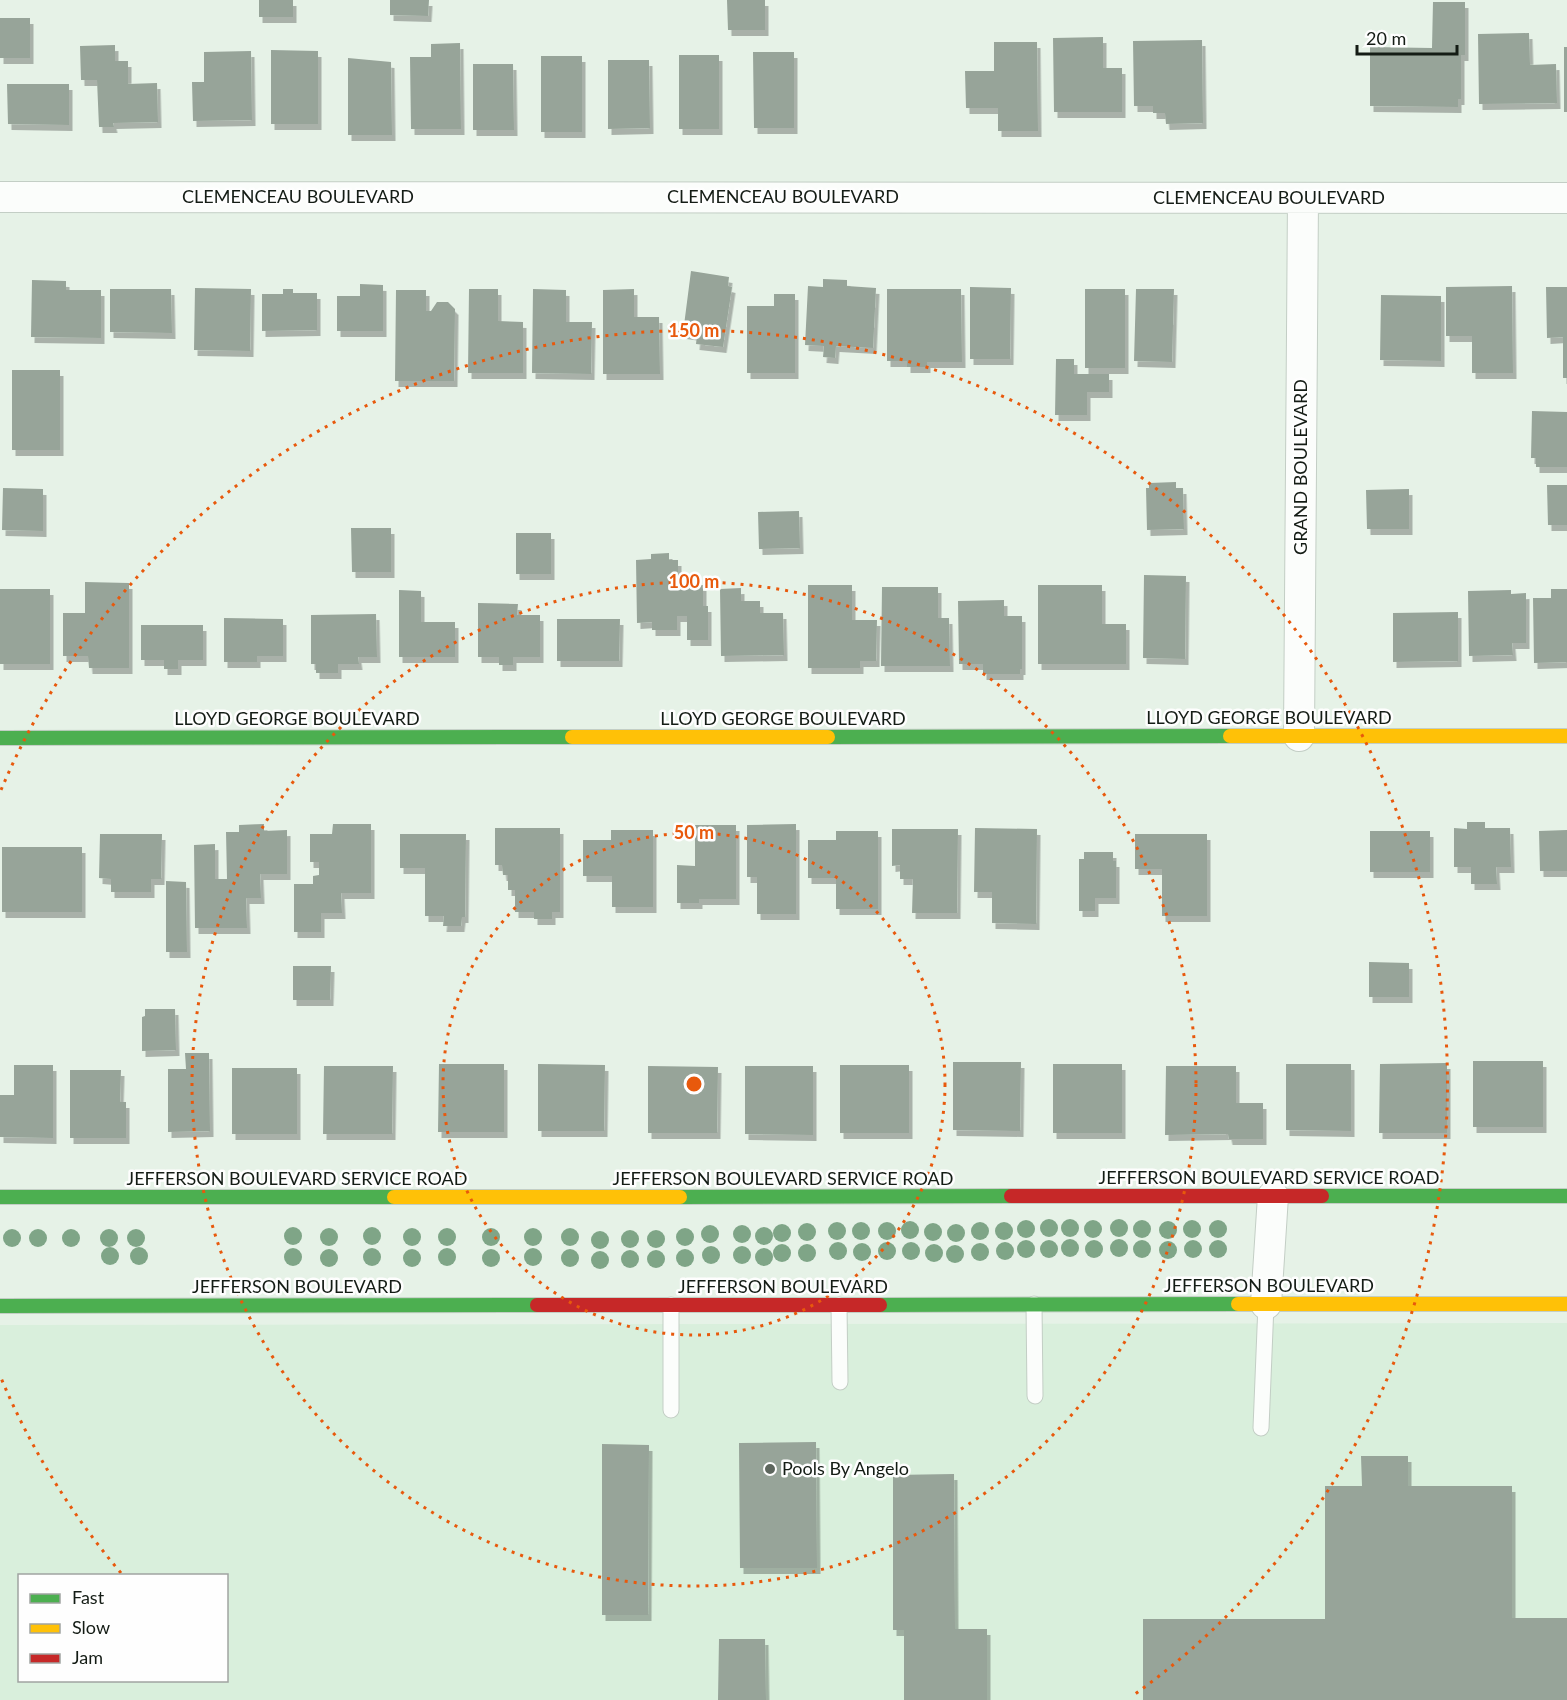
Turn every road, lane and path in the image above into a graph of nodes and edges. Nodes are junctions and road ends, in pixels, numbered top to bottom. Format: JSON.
{"nodes":[{"id":1,"x":0,"y":197,"type":"edge"},
{"id":2,"x":1303,"y":198,"type":"junction"},
{"id":3,"x":1567,"y":198,"type":"edge"},
{"id":4,"x":1299,"y":736,"type":"junction"},
{"id":5,"x":1567,"y":736,"type":"edge"},
{"id":6,"x":0,"y":738,"type":"edge"},
{"id":7,"x":1273,"y":1196,"type":"junction"},
{"id":8,"x":1567,"y":1196,"type":"edge"},
{"id":9,"x":0,"y":1197,"type":"edge"},
{"id":10,"x":1034,"y":1304,"type":"junction"},
{"id":11,"x":1266,"y":1304,"type":"junction"},
{"id":12,"x":1567,"y":1304,"type":"edge"},
{"id":13,"x":671,"y":1305,"type":"junction"},
{"id":14,"x":839,"y":1305,"type":"junction"},
{"id":15,"x":0,"y":1306,"type":"edge"},
{"id":16,"x":840,"y":1382,"type":"dead end"},
{"id":17,"x":1035,"y":1396,"type":"dead end"},
{"id":18,"x":671,"y":1410,"type":"dead end"},
{"id":19,"x":1261,"y":1428,"type":"dead end"}],
"edges":[{"from":1,"to":2,"type":"street","name":"CLEMENCEAU BOULEVARD"},
{"from":2,"to":3,"type":"street","name":"CLEMENCEAU BOULEVARD"},
{"from":2,"to":4,"type":"street","name":"GRAND BOULEVARD"},
{"from":4,"to":5,"type":"street","name":"LLOYD GEORGE BOULEVARD"},
{"from":4,"to":6,"type":"street","name":"LLOYD GEORGE BOULEVARD"},
{"from":7,"to":8,"type":"street","name":"JEFFERSON BOULEVARD SERVICE ROAD"},
{"from":7,"to":9,"type":"street","name":"JEFFERSON BOULEVARD SERVICE ROAD"},
{"from":7,"to":11,"type":"street"},
{"from":10,"to":11,"type":"street","name":"JEFFERSON BOULEVARD"},
{"from":10,"to":14,"type":"street","name":"JEFFERSON BOULEVARD"},
{"from":10,"to":17,"type":"lane"},
{"from":11,"to":12,"type":"street","name":"JEFFERSON BOULEVARD"},
{"from":11,"to":19,"type":"lane"},
{"from":13,"to":14,"type":"street","name":"JEFFERSON BOULEVARD"},
{"from":13,"to":15,"type":"street","name":"JEFFERSON BOULEVARD"},
{"from":13,"to":18,"type":"lane"},
{"from":14,"to":16,"type":"lane"}]}
